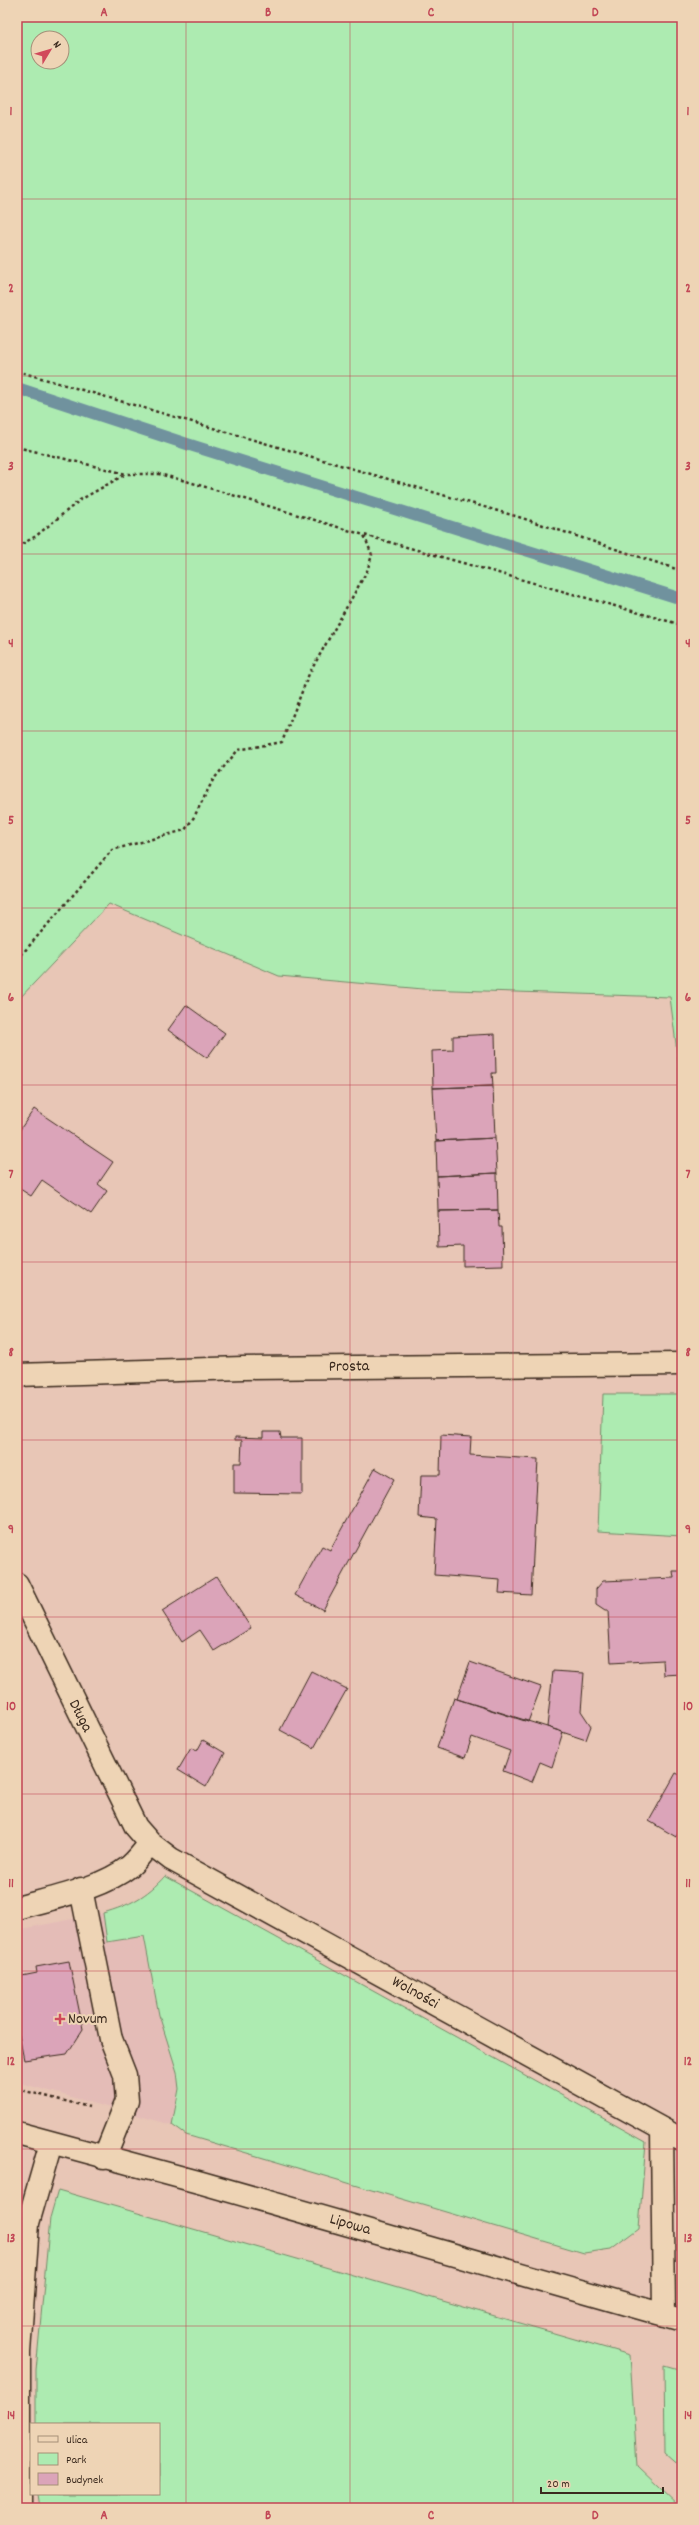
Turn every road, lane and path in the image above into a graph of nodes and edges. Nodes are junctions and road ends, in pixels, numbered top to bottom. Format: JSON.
{"nodes":[{"id":1,"x":17,"y":371,"type":"edge"},
{"id":2,"x":17,"y":447,"type":"edge"},
{"id":3,"x":126,"y":474,"type":"junction"},
{"id":4,"x":364,"y":535,"type":"junction"},
{"id":5,"x":17,"y":547,"type":"edge"},
{"id":6,"x":682,"y":571,"type":"edge"},
{"id":7,"x":682,"y":625,"type":"edge"},
{"id":8,"x":17,"y":960,"type":"edge"},
{"id":9,"x":682,"y":1364,"type":"edge"},
{"id":10,"x":17,"y":1375,"type":"edge"},
{"id":11,"x":17,"y":1584,"type":"edge"},
{"id":12,"x":150,"y":1843,"type":"junction"},
{"id":13,"x":81,"y":1889,"type":"junction"},
{"id":14,"x":17,"y":1908,"type":"edge"},
{"id":15,"x":17,"y":2089,"type":"edge"},
{"id":16,"x":121,"y":2115,"type":"junction"},
{"id":17,"x":662,"y":2129,"type":"junction"},
{"id":18,"x":17,"y":2133,"type":"edge"},
{"id":19,"x":682,"y":2140,"type":"edge"},
{"id":20,"x":51,"y":2143,"type":"junction"},
{"id":21,"x":104,"y":2158,"type":"junction"},
{"id":22,"x":673,"y":2317,"type":"edge"},
{"id":23,"x":19,"y":2508,"type":"edge"}],
"edges":[{"from":1,"to":6,"type":"path"},
{"from":2,"to":3,"type":"path"},
{"from":3,"to":4,"type":"path"},
{"from":3,"to":5,"type":"path"},
{"from":4,"to":7,"type":"path"},
{"from":4,"to":8,"type":"path"},
{"from":9,"to":10,"type":"street","name":"Prosta"},
{"from":11,"to":12,"type":"street","name":"Długa"},
{"from":12,"to":13,"type":"street"},
{"from":12,"to":17,"type":"street","name":"Wolności"},
{"from":13,"to":14,"type":"street"},
{"from":13,"to":16,"type":"street"},
{"from":15,"to":16,"type":"path"},
{"from":16,"to":21,"type":"street"},
{"from":17,"to":19,"type":"street","name":"Wolności"},
{"from":17,"to":22,"type":"street"},
{"from":18,"to":20,"type":"street","name":"Lipowa"},
{"from":20,"to":21,"type":"street","name":"Lipowa"},
{"from":20,"to":23,"type":"street"},
{"from":21,"to":22,"type":"street","name":"Lipowa"}]}
